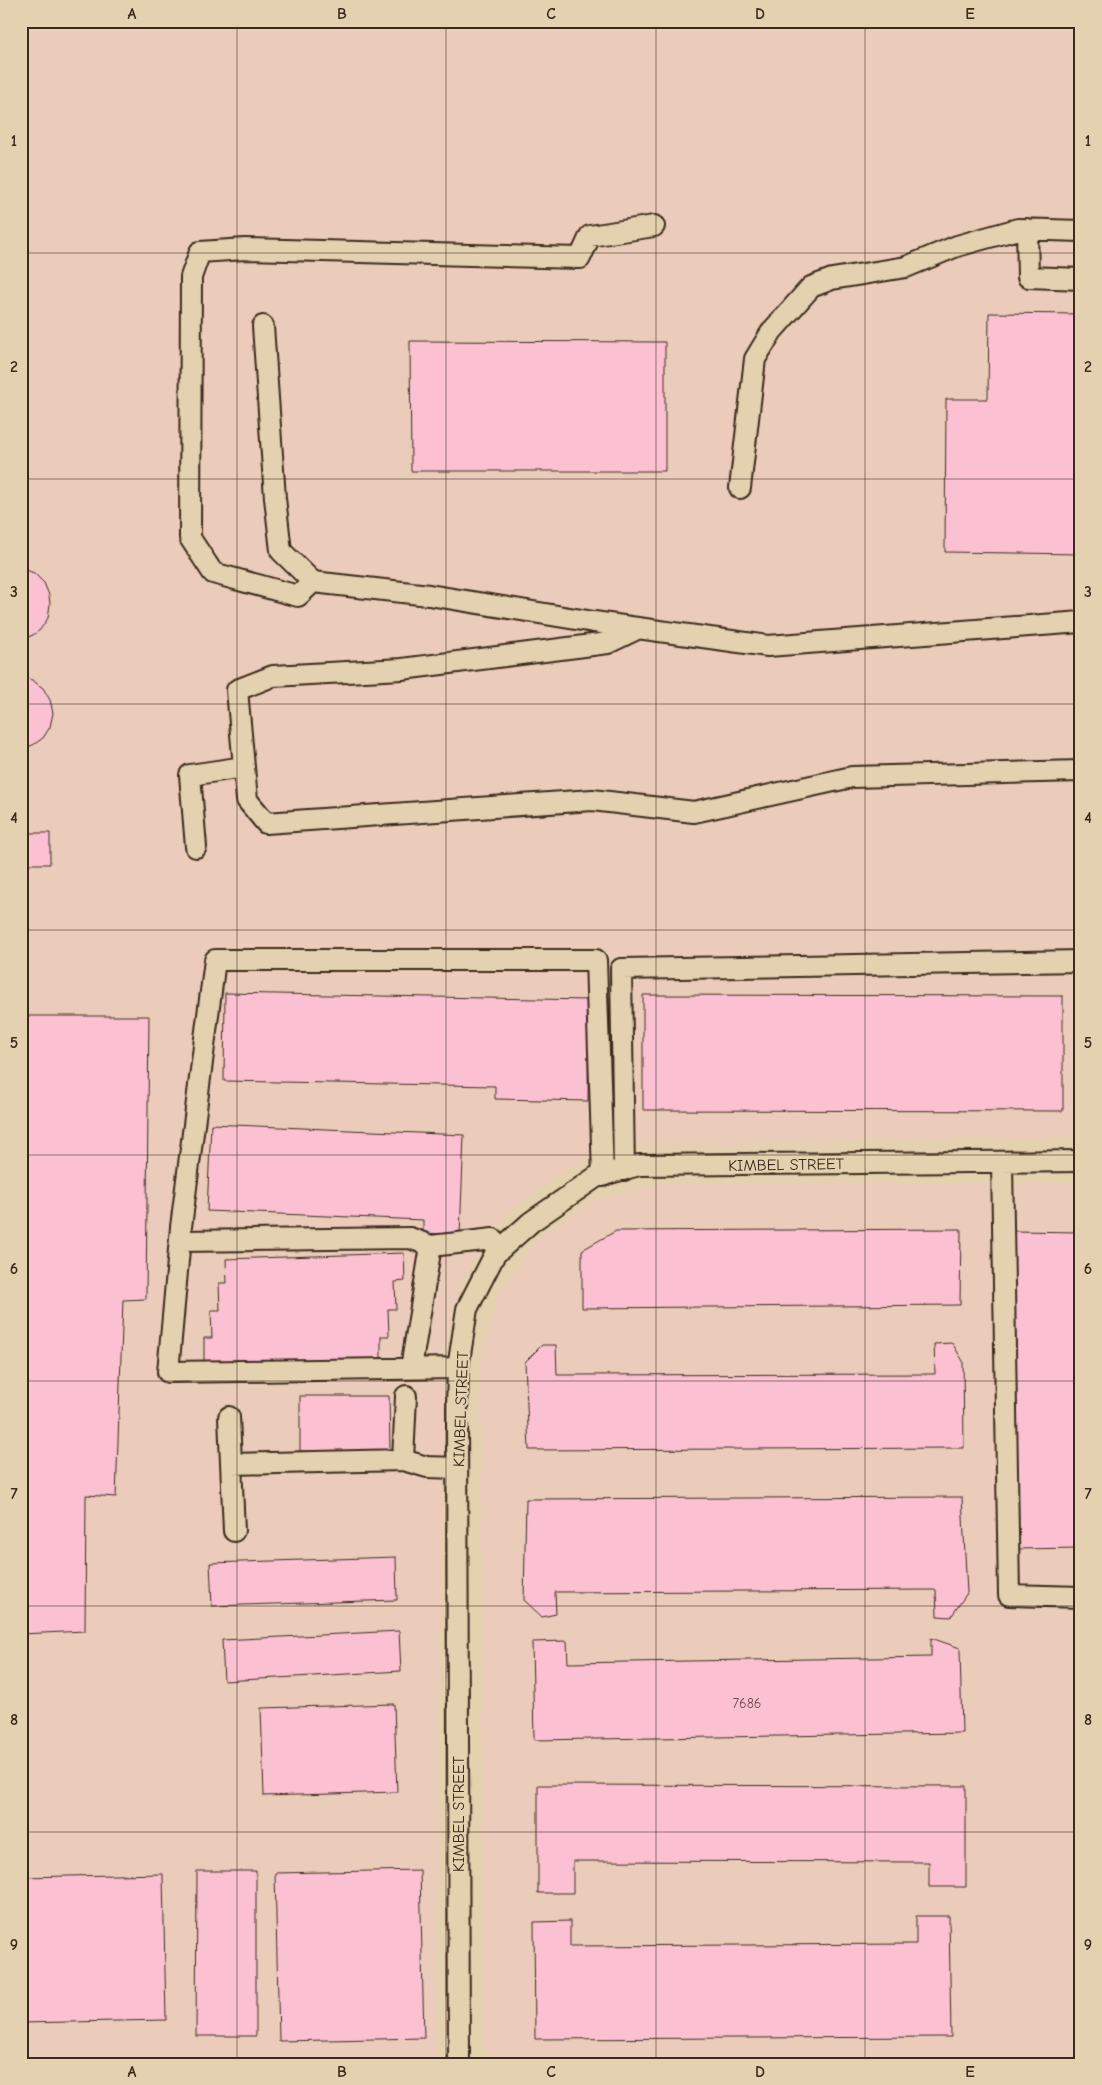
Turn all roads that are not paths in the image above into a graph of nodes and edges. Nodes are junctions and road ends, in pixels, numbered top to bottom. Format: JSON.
{"nodes":[{"id":1,"x":654,"y":226,"type":"dead end"},
{"id":2,"x":1027,"y":229,"type":"junction"},
{"id":3,"x":1081,"y":231,"type":"edge"},
{"id":4,"x":1081,"y":279,"type":"edge"},
{"id":5,"x":263,"y":326,"type":"dead end"},
{"id":6,"x":740,"y":488,"type":"dead end"},
{"id":7,"x":313,"y":582,"type":"junction"},
{"id":8,"x":1081,"y":622,"type":"edge"},
{"id":9,"x":639,"y":628,"type":"junction"},
{"id":10,"x":244,"y":767,"type":"junction"},
{"id":11,"x":1081,"y":771,"type":"edge"},
{"id":12,"x":196,"y":847,"type":"dead end"},
{"id":13,"x":1081,"y":961,"type":"edge"},
{"id":14,"x":1081,"y":1161,"type":"edge"},
{"id":15,"x":1002,"y":1162,"type":"junction"},
{"id":16,"x":624,"y":1170,"type":"junction"},
{"id":17,"x":603,"y":1176,"type":"junction"},
{"id":18,"x":493,"y":1239,"type":"dead end"},
{"id":19,"x":180,"y":1241,"type":"junction"},
{"id":20,"x":431,"y":1246,"type":"junction"},
{"id":21,"x":411,"y":1368,"type":"junction"},
{"id":22,"x":458,"y":1368,"type":"junction"},
{"id":23,"x":406,"y":1396,"type":"dead end"},
{"id":24,"x":230,"y":1417,"type":"dead end"},
{"id":25,"x":403,"y":1460,"type":"junction"},
{"id":26,"x":232,"y":1464,"type":"junction"},
{"id":27,"x":457,"y":1468,"type":"junction"},
{"id":28,"x":234,"y":1531,"type":"dead end"},
{"id":29,"x":1081,"y":1597,"type":"edge"},
{"id":30,"x":459,"y":2064,"type":"edge"}],
"edges":[{"from":1,"to":7,"type":"street"},
{"from":2,"to":3,"type":"street"},
{"from":2,"to":4,"type":"street"},
{"from":2,"to":6,"type":"street"},
{"from":5,"to":7,"type":"street"},
{"from":7,"to":9,"type":"street"},
{"from":8,"to":9,"type":"street"},
{"from":9,"to":10,"type":"street"},
{"from":10,"to":11,"type":"street"},
{"from":10,"to":12,"type":"street"},
{"from":13,"to":16,"type":"street"},
{"from":14,"to":15,"type":"street","name":"KIMBEL STREET"},
{"from":15,"to":16,"type":"street","name":"KIMBEL STREET"},
{"from":15,"to":29,"type":"street"},
{"from":16,"to":17,"type":"street","name":"KIMBEL STREET"},
{"from":17,"to":19,"type":"street"},
{"from":17,"to":22,"type":"street","name":"KIMBEL STREET"},
{"from":18,"to":20,"type":"street"},
{"from":19,"to":20,"type":"street"},
{"from":19,"to":21,"type":"street"},
{"from":20,"to":21,"type":"street"},
{"from":21,"to":22,"type":"street"},
{"from":22,"to":27,"type":"street","name":"KIMBEL STREET"},
{"from":23,"to":25,"type":"street"},
{"from":24,"to":26,"type":"street"},
{"from":25,"to":26,"type":"street"},
{"from":25,"to":27,"type":"street"},
{"from":26,"to":28,"type":"street"},
{"from":27,"to":30,"type":"street","name":"KIMBEL STREET"}]}
